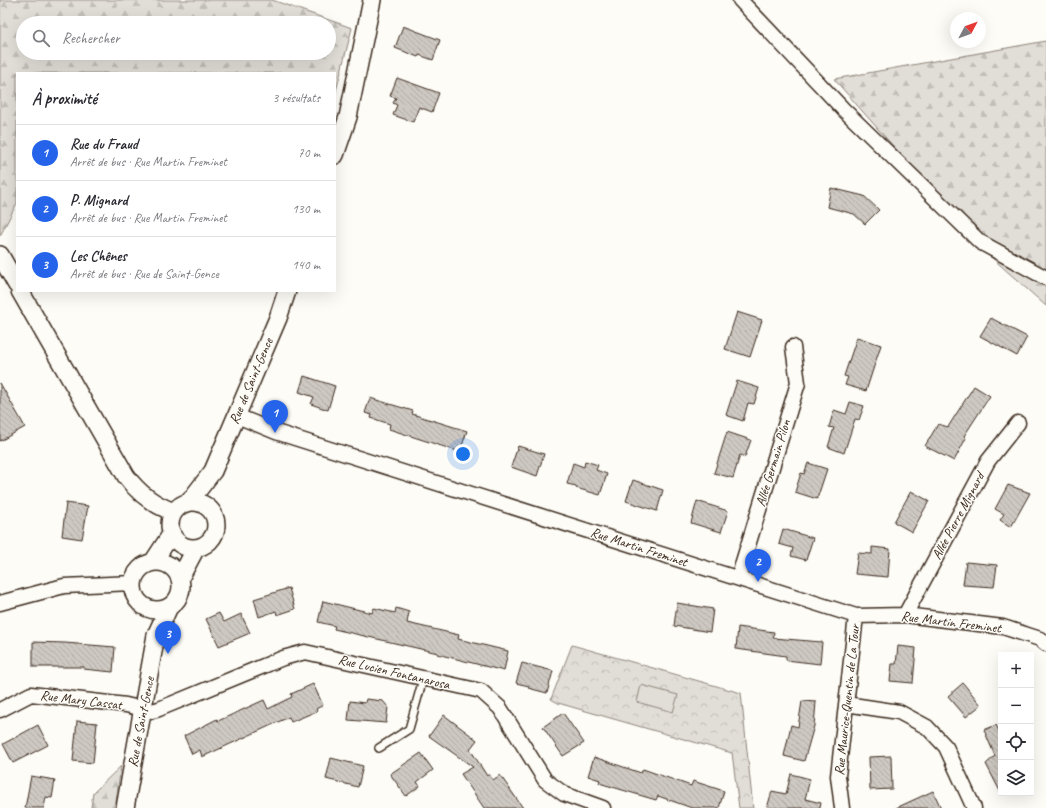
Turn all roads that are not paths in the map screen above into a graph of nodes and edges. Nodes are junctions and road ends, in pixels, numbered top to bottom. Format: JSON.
{"nodes":[{"id":1,"x":372,"y":0,"type":"edge"},
{"id":2,"x":740,"y":0,"type":"edge"},
{"id":3,"x":336,"y":152,"type":"edge"},
{"id":4,"x":2,"y":262,"type":"edge"},
{"id":5,"x":1046,"y":278,"type":"edge"},
{"id":6,"x":16,"y":283,"type":"edge"},
{"id":7,"x":21,"y":292,"type":"edge"},
{"id":8,"x":287,"y":292,"type":"edge"},
{"id":9,"x":793,"y":347,"type":"dead end"},
{"id":10,"x":237,"y":416,"type":"junction"},
{"id":11,"x":1018,"y":423,"type":"dead end"},
{"id":12,"x":213,"y":471,"type":"junction"},
{"id":13,"x":189,"y":502,"type":"junction"},
{"id":14,"x":174,"y":512,"type":"junction"},
{"id":15,"x":213,"y":512,"type":"junction"},
{"id":16,"x":172,"y":533,"type":"junction"},
{"id":17,"x":196,"y":548,"type":"junction"},
{"id":18,"x":153,"y":562,"type":"junction"},
{"id":19,"x":180,"y":578,"type":"junction"},
{"id":20,"x":738,"y":578,"type":"junction"},
{"id":21,"x":133,"y":583,"type":"junction"},
{"id":22,"x":0,"y":603,"type":"edge"},
{"id":23,"x":144,"y":606,"type":"junction"},
{"id":24,"x":169,"y":607,"type":"junction"},
{"id":25,"x":905,"y":615,"type":"junction"},
{"id":26,"x":856,"y":616,"type":"junction"},
{"id":27,"x":156,"y":635,"type":"junction"},
{"id":28,"x":1044,"y":639,"type":"edge"},
{"id":29,"x":423,"y":679,"type":"junction"},
{"id":30,"x":846,"y":704,"type":"junction"},
{"id":31,"x":142,"y":708,"type":"junction"},
{"id":32,"x":0,"y":710,"type":"edge"},
{"id":33,"x":379,"y":748,"type":"dead end"},
{"id":34,"x":125,"y":808,"type":"edge"},
{"id":35,"x":603,"y":808,"type":"edge"},
{"id":36,"x":842,"y":808,"type":"edge"},
{"id":37,"x":974,"y":808,"type":"edge"}],
"edges":[{"from":1,"to":3,"type":"street"},
{"from":2,"to":5,"type":"street"},
{"from":4,"to":6,"type":"street"},
{"from":7,"to":14,"type":"street"},
{"from":8,"to":10,"type":"street","name":"Rue de Saint-Gence"},
{"from":9,"to":20,"type":"street","name":"Allée Germain Pilon"},
{"from":10,"to":12,"type":"street","name":"Rue de Saint-Gence"},
{"from":10,"to":20,"type":"street","name":"Rue Martin Freminet"},
{"from":11,"to":25,"type":"street","name":"Allée Pierre Mignard"},
{"from":12,"to":13,"type":"street","name":"Rue de Saint-Gence"},
{"from":12,"to":15,"type":"street","name":"Rue de Saint-Gence"},
{"from":13,"to":14,"type":"street"},
{"from":13,"to":15,"type":"street"},
{"from":14,"to":16,"type":"street"},
{"from":15,"to":17,"type":"street"},
{"from":16,"to":17,"type":"street"},
{"from":16,"to":18,"type":"street"},
{"from":17,"to":19,"type":"street"},
{"from":18,"to":19,"type":"street"},
{"from":18,"to":21,"type":"street"},
{"from":19,"to":24,"type":"street"},
{"from":20,"to":26,"type":"street","name":"Rue Martin Freminet"},
{"from":21,"to":22,"type":"street"},
{"from":21,"to":23,"type":"street"},
{"from":23,"to":24,"type":"street"},
{"from":23,"to":27,"type":"street","name":"Rue de Saint-Gence"},
{"from":24,"to":27,"type":"street","name":"Rue de Saint-Gence"},
{"from":25,"to":26,"type":"street","name":"Rue Martin Freminet"},
{"from":25,"to":28,"type":"street","name":"Rue Martin Freminet"},
{"from":26,"to":30,"type":"street","name":"Rue Maurice-Quentin de La Tour"},
{"from":27,"to":31,"type":"street","name":"Rue de Saint-Gence"},
{"from":29,"to":31,"type":"street","name":"Rue Lucien Fontanarosa"},
{"from":29,"to":33,"type":"lane"},
{"from":29,"to":35,"type":"street","name":"Rue Lucien Fontanarosa"},
{"from":30,"to":36,"type":"street","name":"Rue Maurice-Quentin de La Tour"},
{"from":30,"to":37,"type":"street"},
{"from":31,"to":32,"type":"street","name":"Rue Mary Cassat"},
{"from":31,"to":34,"type":"street","name":"Rue de Saint-Gence"}]}
